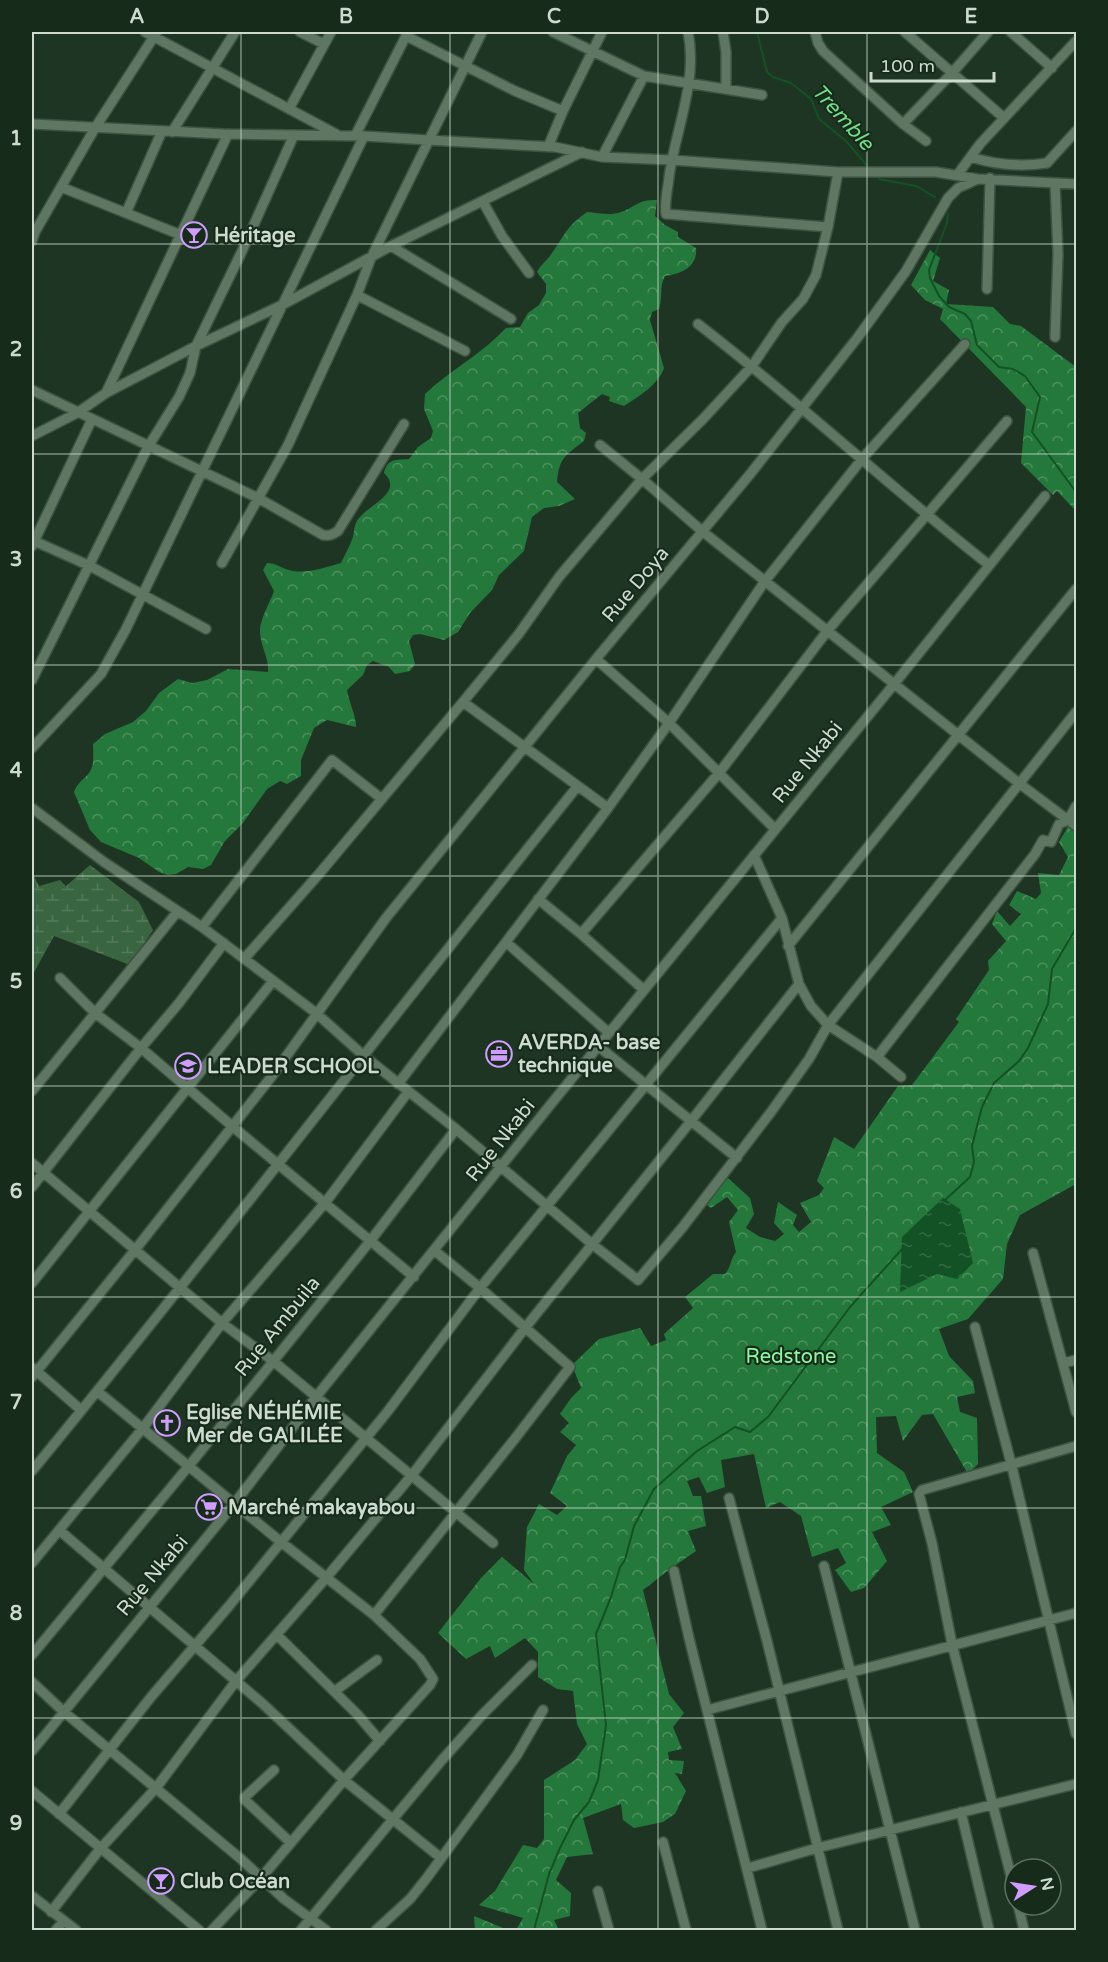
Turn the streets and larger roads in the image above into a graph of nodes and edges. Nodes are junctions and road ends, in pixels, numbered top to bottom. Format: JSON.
{"nodes":[{"id":1,"x":235,"y":32,"type":"edge"},
{"id":2,"x":300,"y":32,"type":"edge"},
{"id":3,"x":331,"y":32,"type":"edge"},
{"id":4,"x":482,"y":32,"type":"edge"},
{"id":5,"x":553,"y":32,"type":"edge"},
{"id":6,"x":602,"y":32,"type":"edge"},
{"id":7,"x":688,"y":32,"type":"edge"},
{"id":8,"x":723,"y":32,"type":"edge"},
{"id":9,"x":814,"y":32,"type":"edge"},
{"id":10,"x":905,"y":32,"type":"edge"},
{"id":11,"x":988,"y":32,"type":"edge"},
{"id":12,"x":1011,"y":32,"type":"edge"},
{"id":13,"x":152,"y":33,"type":"edge"},
{"id":14,"x":407,"y":34,"type":"edge"},
{"id":15,"x":1077,"y":41,"type":"edge"},
{"id":16,"x":324,"y":44,"type":"junction"},
{"id":17,"x":593,"y":51,"type":"junction"},
{"id":18,"x":465,"y":66,"type":"junction"},
{"id":19,"x":213,"y":67,"type":"junction"},
{"id":20,"x":1052,"y":68,"type":"junction"},
{"id":21,"x":952,"y":73,"type":"junction"},
{"id":22,"x":645,"y":76,"type":"junction"},
{"id":23,"x":690,"y":83,"type":"junction"},
{"id":24,"x":726,"y":87,"type":"junction"},
{"id":25,"x":762,"y":95,"type":"dead end"},
{"id":26,"x":289,"y":110,"type":"junction"},
{"id":27,"x":563,"y":111,"type":"junction"},
{"id":28,"x":1004,"y":118,"type":"junction"},
{"id":29,"x":32,"y":124,"type":"edge"},
{"id":30,"x":903,"y":124,"type":"junction"},
{"id":31,"x":95,"y":128,"type":"junction"},
{"id":32,"x":167,"y":131,"type":"junction"},
{"id":33,"x":1077,"y":131,"type":"edge"},
{"id":34,"x":228,"y":134,"type":"junction"},
{"id":35,"x":294,"y":135,"type":"junction"},
{"id":36,"x":339,"y":136,"type":"junction"},
{"id":37,"x":359,"y":136,"type":"junction"},
{"id":38,"x":428,"y":140,"type":"junction"},
{"id":39,"x":926,"y":141,"type":"dead end"},
{"id":40,"x":549,"y":147,"type":"junction"},
{"id":41,"x":582,"y":152,"type":"junction"},
{"id":42,"x":602,"y":157,"type":"junction"},
{"id":43,"x":970,"y":157,"type":"junction"},
{"id":44,"x":676,"y":160,"type":"junction"},
{"id":45,"x":838,"y":172,"type":"junction"},
{"id":46,"x":958,"y":174,"type":"junction"},
{"id":47,"x":978,"y":178,"type":"junction"},
{"id":48,"x":990,"y":178,"type":"junction"},
{"id":49,"x":1054,"y":183,"type":"junction"},
{"id":50,"x":1077,"y":184,"type":"edge"},
{"id":51,"x":61,"y":187,"type":"junction"},
{"id":52,"x":483,"y":202,"type":"junction"},
{"id":53,"x":126,"y":213,"type":"junction"},
{"id":54,"x":828,"y":227,"type":"junction"},
{"id":55,"x":181,"y":235,"type":"junction"},
{"id":56,"x":32,"y":241,"type":"edge"},
{"id":57,"x":391,"y":246,"type":"junction"},
{"id":58,"x":371,"y":258,"type":"junction"},
{"id":59,"x":529,"y":273,"type":"dead end"},
{"id":60,"x":987,"y":289,"type":"dead end"},
{"id":61,"x":357,"y":295,"type":"junction"},
{"id":62,"x":282,"y":305,"type":"junction"},
{"id":63,"x":511,"y":319,"type":"dead end"},
{"id":64,"x":698,"y":324,"type":"dead end"},
{"id":65,"x":1055,"y":338,"type":"dead end"},
{"id":66,"x":965,"y":344,"type":"dead end"},
{"id":67,"x":196,"y":346,"type":"junction"},
{"id":68,"x":465,"y":351,"type":"dead end"},
{"id":69,"x":752,"y":366,"type":"junction"},
{"id":70,"x":32,"y":390,"type":"edge"},
{"id":71,"x":106,"y":393,"type":"junction"},
{"id":72,"x":802,"y":409,"type":"junction"},
{"id":73,"x":77,"y":413,"type":"junction"},
{"id":74,"x":92,"y":419,"type":"junction"},
{"id":75,"x":1007,"y":421,"type":"dead end"},
{"id":76,"x":404,"y":424,"type":"dead end"},
{"id":77,"x":32,"y":436,"type":"edge"},
{"id":78,"x":600,"y":445,"type":"dead end"},
{"id":79,"x":148,"y":447,"type":"junction"},
{"id":80,"x":862,"y":459,"type":"junction"},
{"id":81,"x":202,"y":472,"type":"junction"},
{"id":82,"x":642,"y":479,"type":"junction"},
{"id":83,"x":1045,"y":496,"type":"dead end"},
{"id":84,"x":258,"y":498,"type":"junction"},
{"id":85,"x":925,"y":515,"type":"junction"},
{"id":86,"x":702,"y":531,"type":"junction"},
{"id":87,"x":32,"y":542,"type":"edge"},
{"id":88,"x":222,"y":563,"type":"dead end"},
{"id":89,"x":90,"y":566,"type":"junction"},
{"id":90,"x":989,"y":566,"type":"junction"},
{"id":91,"x":765,"y":581,"type":"junction"},
{"id":92,"x":1077,"y":589,"type":"edge"},
{"id":93,"x":144,"y":595,"type":"junction"},
{"id":94,"x":206,"y":629,"type":"dead end"},
{"id":95,"x":828,"y":630,"type":"junction"},
{"id":96,"x":596,"y":658,"type":"junction"},
{"id":97,"x":32,"y":680,"type":"edge"},
{"id":98,"x":895,"y":683,"type":"junction"},
{"id":99,"x":463,"y":702,"type":"junction"},
{"id":100,"x":1077,"y":712,"type":"edge"},
{"id":101,"x":669,"y":723,"type":"junction"},
{"id":102,"x":960,"y":735,"type":"junction"},
{"id":103,"x":32,"y":748,"type":"edge"},
{"id":104,"x":523,"y":748,"type":"junction"},
{"id":105,"x":718,"y":773,"type":"junction"},
{"id":106,"x":1020,"y":784,"type":"junction"},
{"id":107,"x":577,"y":787,"type":"junction"},
{"id":108,"x":382,"y":799,"type":"junction"},
{"id":109,"x":1077,"y":806,"type":"edge"},
{"id":110,"x":32,"y":808,"type":"edge"},
{"id":111,"x":608,"y":808,"type":"junction"},
{"id":112,"x":1072,"y":823,"type":"edge"},
{"id":113,"x":775,"y":829,"type":"junction"},
{"id":114,"x":754,"y":855,"type":"junction"},
{"id":115,"x":538,"y":899,"type":"junction"},
{"id":116,"x":178,"y":911,"type":"junction"},
{"id":117,"x":782,"y":918,"type":"junction"},
{"id":118,"x":202,"y":927,"type":"junction"},
{"id":119,"x":581,"y":934,"type":"junction"},
{"id":120,"x":506,"y":942,"type":"junction"},
{"id":121,"x":224,"y":943,"type":"junction"},
{"id":122,"x":788,"y":946,"type":"junction"},
{"id":123,"x":244,"y":959,"type":"junction"},
{"id":124,"x":60,"y":978,"type":"dead end"},
{"id":125,"x":273,"y":981,"type":"junction"},
{"id":126,"x":799,"y":984,"type":"junction"},
{"id":127,"x":644,"y":990,"type":"junction"},
{"id":128,"x":95,"y":1013,"type":"junction"},
{"id":129,"x":316,"y":1013,"type":"junction"},
{"id":130,"x":828,"y":1025,"type":"junction"},
{"id":131,"x":609,"y":1033,"type":"junction"},
{"id":132,"x":598,"y":1046,"type":"junction"},
{"id":133,"x":141,"y":1047,"type":"junction"},
{"id":134,"x":364,"y":1056,"type":"junction"},
{"id":135,"x":877,"y":1057,"type":"junction"},
{"id":136,"x":901,"y":1077,"type":"dead end"},
{"id":137,"x":398,"y":1084,"type":"junction"},
{"id":138,"x":645,"y":1084,"type":"junction"},
{"id":139,"x":188,"y":1088,"type":"junction"},
{"id":140,"x":32,"y":1091,"type":"edge"},
{"id":141,"x":408,"y":1092,"type":"junction"},
{"id":142,"x":692,"y":1122,"type":"junction"},
{"id":143,"x":232,"y":1126,"type":"junction"},
{"id":144,"x":456,"y":1129,"type":"junction"},
{"id":145,"x":737,"y":1158,"type":"junction"},
{"id":146,"x":278,"y":1162,"type":"junction"},
{"id":147,"x":32,"y":1163,"type":"edge"},
{"id":148,"x":502,"y":1167,"type":"junction"},
{"id":149,"x":43,"y":1173,"type":"junction"},
{"id":150,"x":32,"y":1187,"type":"edge"},
{"id":151,"x":325,"y":1203,"type":"junction"},
{"id":152,"x":548,"y":1205,"type":"junction"},
{"id":153,"x":88,"y":1210,"type":"junction"},
{"id":154,"x":371,"y":1240,"type":"junction"},
{"id":155,"x":592,"y":1244,"type":"junction"},
{"id":156,"x":135,"y":1250,"type":"junction"},
{"id":157,"x":435,"y":1251,"type":"junction"},
{"id":158,"x":1033,"y":1253,"type":"dead end"},
{"id":159,"x":414,"y":1277,"type":"junction"},
{"id":160,"x":32,"y":1283,"type":"edge"},
{"id":161,"x":181,"y":1288,"type":"junction"},
{"id":162,"x":480,"y":1288,"type":"junction"},
{"id":163,"x":222,"y":1323,"type":"junction"},
{"id":164,"x":975,"y":1327,"type":"dead end"},
{"id":165,"x":525,"y":1328,"type":"junction"},
{"id":166,"x":1077,"y":1360,"type":"edge"},
{"id":167,"x":273,"y":1361,"type":"junction"},
{"id":168,"x":1063,"y":1363,"type":"junction"},
{"id":169,"x":33,"y":1371,"type":"edge"},
{"id":170,"x":97,"y":1391,"type":"junction"},
{"id":171,"x":316,"y":1397,"type":"junction"},
{"id":172,"x":81,"y":1410,"type":"junction"},
{"id":173,"x":1077,"y":1412,"type":"edge"},
{"id":174,"x":143,"y":1428,"type":"junction"},
{"id":175,"x":365,"y":1438,"type":"junction"},
{"id":176,"x":1077,"y":1446,"type":"edge"},
{"id":177,"x":1011,"y":1463,"type":"junction"},
{"id":178,"x":188,"y":1467,"type":"junction"},
{"id":179,"x":32,"y":1471,"type":"edge"},
{"id":180,"x":412,"y":1475,"type":"junction"},
{"id":181,"x":729,"y":1498,"type":"dead end"},
{"id":182,"x":234,"y":1504,"type":"junction"},
{"id":183,"x":456,"y":1512,"type":"junction"},
{"id":184,"x":59,"y":1530,"type":"junction"},
{"id":185,"x":281,"y":1542,"type":"junction"},
{"id":186,"x":493,"y":1543,"type":"dead end"},
{"id":187,"x":32,"y":1563,"type":"edge"},
{"id":188,"x":824,"y":1566,"type":"dead end"},
{"id":189,"x":103,"y":1569,"type":"junction"},
{"id":190,"x":674,"y":1571,"type":"dead end"},
{"id":191,"x":326,"y":1578,"type":"junction"},
{"id":192,"x":148,"y":1607,"type":"junction"},
{"id":193,"x":1077,"y":1612,"type":"edge"},
{"id":194,"x":374,"y":1615,"type":"junction"},
{"id":195,"x":1049,"y":1620,"type":"junction"},
{"id":196,"x":277,"y":1635,"type":"junction"},
{"id":197,"x":952,"y":1644,"type":"junction"},
{"id":198,"x":195,"y":1646,"type":"junction"},
{"id":199,"x":32,"y":1655,"type":"edge"},
{"id":200,"x":377,"y":1660,"type":"dead end"},
{"id":201,"x":532,"y":1665,"type":"dead end"},
{"id":202,"x":850,"y":1673,"type":"junction"},
{"id":203,"x":236,"y":1681,"type":"junction"},
{"id":204,"x":32,"y":1682,"type":"edge"},
{"id":205,"x":777,"y":1690,"type":"junction"},
{"id":206,"x":335,"y":1691,"type":"junction"},
{"id":207,"x":543,"y":1710,"type":"dead end"},
{"id":208,"x":707,"y":1710,"type":"junction"},
{"id":209,"x":64,"y":1712,"type":"junction"},
{"id":210,"x":1077,"y":1734,"type":"edge"},
{"id":211,"x":380,"y":1741,"type":"junction"},
{"id":212,"x":110,"y":1750,"type":"junction"},
{"id":213,"x":32,"y":1751,"type":"edge"},
{"id":214,"x":274,"y":1770,"type":"dead end"},
{"id":215,"x":344,"y":1780,"type":"junction"},
{"id":216,"x":1077,"y":1784,"type":"edge"},
{"id":217,"x":156,"y":1788,"type":"junction"},
{"id":218,"x":32,"y":1791,"type":"edge"},
{"id":219,"x":994,"y":1804,"type":"junction"},
{"id":220,"x":961,"y":1812,"type":"junction"},
{"id":221,"x":59,"y":1814,"type":"junction"},
{"id":222,"x":393,"y":1820,"type":"junction"},
{"id":223,"x":890,"y":1829,"type":"junction"},
{"id":224,"x":663,"y":1842,"type":"dead end"},
{"id":225,"x":291,"y":1843,"type":"junction"},
{"id":226,"x":817,"y":1848,"type":"junction"},
{"id":227,"x":100,"y":1850,"type":"junction"},
{"id":228,"x":1007,"y":1857,"type":"edge"},
{"id":229,"x":441,"y":1858,"type":"junction"},
{"id":230,"x":747,"y":1868,"type":"junction"},
{"id":231,"x":261,"y":1878,"type":"junction"},
{"id":232,"x":598,"y":1891,"type":"dead end"},
{"id":233,"x":32,"y":1896,"type":"edge"},
{"id":234,"x":51,"y":1912,"type":"junction"},
{"id":235,"x":310,"y":1920,"type":"junction"},
{"id":236,"x":64,"y":1921,"type":"junction"},
{"id":237,"x":56,"y":1930,"type":"edge"},
{"id":238,"x":76,"y":1930,"type":"edge"},
{"id":239,"x":199,"y":1930,"type":"edge"},
{"id":240,"x":212,"y":1930,"type":"edge"},
{"id":241,"x":301,"y":1930,"type":"edge"},
{"id":242,"x":326,"y":1930,"type":"edge"},
{"id":243,"x":376,"y":1930,"type":"edge"},
{"id":244,"x":609,"y":1930,"type":"edge"},
{"id":245,"x":686,"y":1930,"type":"edge"},
{"id":246,"x":762,"y":1930,"type":"edge"},
{"id":247,"x":838,"y":1930,"type":"edge"},
{"id":248,"x":915,"y":1930,"type":"edge"},
{"id":249,"x":989,"y":1930,"type":"edge"}],
"edges":[{"from":1,"to":19,"type":"street"},
{"from":2,"to":16,"type":"street"},
{"from":3,"to":16,"type":"street"},
{"from":4,"to":18,"type":"street"},
{"from":5,"to":17,"type":"street"},
{"from":6,"to":17,"type":"street"},
{"from":7,"to":23,"type":"street"},
{"from":8,"to":24,"type":"street"},
{"from":9,"to":30,"type":"street"},
{"from":10,"to":21,"type":"street"},
{"from":11,"to":21,"type":"street"},
{"from":12,"to":20,"type":"street"},
{"from":13,"to":19,"type":"street"},
{"from":13,"to":31,"type":"street"},
{"from":14,"to":18,"type":"street"},
{"from":14,"to":37,"type":"street"},
{"from":15,"to":20,"type":"street"},
{"from":16,"to":26,"type":"street"},
{"from":17,"to":22,"type":"street"},
{"from":17,"to":27,"type":"street"},
{"from":18,"to":27,"type":"street"},
{"from":18,"to":38,"type":"street"},
{"from":19,"to":26,"type":"street"},
{"from":19,"to":32,"type":"street"},
{"from":20,"to":28,"type":"street"},
{"from":21,"to":28,"type":"street"},
{"from":21,"to":30,"type":"street"},
{"from":22,"to":23,"type":"street"},
{"from":22,"to":42,"type":"street"},
{"from":23,"to":24,"type":"street"},
{"from":23,"to":44,"type":"street"},
{"from":24,"to":25,"type":"street"},
{"from":26,"to":36,"type":"street"},
{"from":27,"to":40,"type":"street"},
{"from":28,"to":43,"type":"street"},
{"from":29,"to":31,"type":"street"},
{"from":30,"to":39,"type":"street"},
{"from":31,"to":32,"type":"street"},
{"from":31,"to":51,"type":"street"},
{"from":32,"to":34,"type":"street"},
{"from":32,"to":53,"type":"street"},
{"from":33,"to":43,"type":"street"},
{"from":34,"to":35,"type":"street"},
{"from":34,"to":55,"type":"street"},
{"from":35,"to":36,"type":"street"},
{"from":35,"to":67,"type":"street"},
{"from":36,"to":37,"type":"street"},
{"from":37,"to":38,"type":"street"},
{"from":37,"to":62,"type":"street"},
{"from":38,"to":40,"type":"street"},
{"from":38,"to":58,"type":"street"},
{"from":40,"to":41,"type":"street"},
{"from":41,"to":42,"type":"street"},
{"from":41,"to":52,"type":"street"},
{"from":42,"to":44,"type":"street"},
{"from":43,"to":46,"type":"street"},
{"from":44,"to":45,"type":"street"},
{"from":44,"to":54,"type":"street"},
{"from":45,"to":46,"type":"street"},
{"from":45,"to":54,"type":"street"},
{"from":46,"to":47,"type":"street"},
{"from":47,"to":48,"type":"street"},
{"from":47,"to":72,"type":"street","name":"Rue Doya"},
{"from":48,"to":49,"type":"street"},
{"from":48,"to":60,"type":"street"},
{"from":49,"to":50,"type":"street"},
{"from":49,"to":65,"type":"street"},
{"from":51,"to":53,"type":"street"},
{"from":51,"to":56,"type":"street"},
{"from":52,"to":57,"type":"street"},
{"from":52,"to":59,"type":"street"},
{"from":53,"to":55,"type":"street"},
{"from":54,"to":69,"type":"street"},
{"from":55,"to":71,"type":"street"},
{"from":57,"to":58,"type":"street"},
{"from":57,"to":63,"type":"street"},
{"from":58,"to":61,"type":"street"},
{"from":58,"to":62,"type":"street"},
{"from":61,"to":68,"type":"street"},
{"from":61,"to":84,"type":"street"},
{"from":62,"to":67,"type":"street"},
{"from":62,"to":81,"type":"street"},
{"from":64,"to":69,"type":"street"},
{"from":66,"to":80,"type":"street"},
{"from":67,"to":71,"type":"street"},
{"from":67,"to":79,"type":"street"},
{"from":69,"to":72,"type":"street"},
{"from":69,"to":82,"type":"street"},
{"from":70,"to":73,"type":"street"},
{"from":71,"to":73,"type":"street"},
{"from":72,"to":80,"type":"street"},
{"from":72,"to":86,"type":"street","name":"Rue Doya"},
{"from":73,"to":74,"type":"street"},
{"from":73,"to":77,"type":"street"},
{"from":74,"to":79,"type":"street"},
{"from":74,"to":87,"type":"street"},
{"from":75,"to":85,"type":"street"},
{"from":76,"to":84,"type":"street"},
{"from":78,"to":82,"type":"street"},
{"from":79,"to":81,"type":"street"},
{"from":79,"to":89,"type":"street"},
{"from":80,"to":85,"type":"street"},
{"from":80,"to":91,"type":"street"},
{"from":81,"to":84,"type":"street"},
{"from":81,"to":93,"type":"street"},
{"from":82,"to":86,"type":"street"},
{"from":82,"to":99,"type":"street"},
{"from":83,"to":90,"type":"street","name":"Rue Nkabi"},
{"from":84,"to":88,"type":"street"},
{"from":85,"to":90,"type":"street"},
{"from":85,"to":95,"type":"street"},
{"from":86,"to":91,"type":"street"},
{"from":86,"to":96,"type":"street","name":"Rue Doya"},
{"from":87,"to":89,"type":"street"},
{"from":89,"to":93,"type":"street"},
{"from":89,"to":97,"type":"street"},
{"from":90,"to":98,"type":"street","name":"Rue Nkabi"},
{"from":91,"to":95,"type":"street"},
{"from":91,"to":101,"type":"street"},
{"from":92,"to":102,"type":"street"},
{"from":93,"to":94,"type":"street"},
{"from":93,"to":103,"type":"street"},
{"from":95,"to":98,"type":"street"},
{"from":95,"to":105,"type":"street"},
{"from":96,"to":101,"type":"street"},
{"from":96,"to":104,"type":"street","name":"Rue Doya"},
{"from":98,"to":102,"type":"street"},
{"from":98,"to":113,"type":"street","name":"Rue Nkabi"},
{"from":99,"to":104,"type":"street"},
{"from":99,"to":108,"type":"street"},
{"from":100,"to":106,"type":"street"},
{"from":101,"to":105,"type":"street"},
{"from":101,"to":111,"type":"street"},
{"from":102,"to":106,"type":"street"},
{"from":102,"to":122,"type":"street"},
{"from":104,"to":107,"type":"street"},
{"from":104,"to":129,"type":"street","name":"Rue Doya"},
{"from":105,"to":113,"type":"street"},
{"from":105,"to":119,"type":"street"},
{"from":106,"to":112,"type":"street"},
{"from":106,"to":130,"type":"street"},
{"from":107,"to":111,"type":"street"},
{"from":107,"to":134,"type":"street"},
{"from":108,"to":118,"type":"street"},
{"from":108,"to":123,"type":"street"},
{"from":109,"to":112,"type":"street"},
{"from":110,"to":116,"type":"street"},
{"from":111,"to":115,"type":"street"},
{"from":112,"to":135,"type":"street"},
{"from":113,"to":114,"type":"street","name":"Rue Nkabi"},
{"from":114,"to":117,"type":"street"},
{"from":114,"to":127,"type":"street","name":"Rue Nkabi"},
{"from":115,"to":119,"type":"street"},
{"from":115,"to":120,"type":"street"},
{"from":116,"to":118,"type":"street"},
{"from":116,"to":128,"type":"street"},
{"from":117,"to":122,"type":"street"},
{"from":117,"to":138,"type":"street"},
{"from":118,"to":121,"type":"street"},
{"from":119,"to":127,"type":"street"},
{"from":120,"to":131,"type":"street"},
{"from":120,"to":137,"type":"street"},
{"from":121,"to":123,"type":"street"},
{"from":121,"to":133,"type":"street"},
{"from":122,"to":126,"type":"street"},
{"from":123,"to":125,"type":"street"},
{"from":124,"to":128,"type":"street"},
{"from":125,"to":129,"type":"street"},
{"from":125,"to":139,"type":"street"},
{"from":126,"to":130,"type":"street"},
{"from":126,"to":142,"type":"street"},
{"from":127,"to":131,"type":"street","name":"Rue Nkabi"},
{"from":128,"to":133,"type":"street"},
{"from":128,"to":140,"type":"street"},
{"from":129,"to":134,"type":"street"},
{"from":129,"to":143,"type":"street","name":"Rue Doya"},
{"from":130,"to":135,"type":"street"},
{"from":130,"to":145,"type":"street"},
{"from":131,"to":132,"type":"street","name":"Rue Nkabi"},
{"from":132,"to":138,"type":"street"},
{"from":132,"to":148,"type":"street","name":"Rue Nkabi"},
{"from":133,"to":139,"type":"street"},
{"from":133,"to":149,"type":"street"},
{"from":134,"to":137,"type":"street"},
{"from":134,"to":146,"type":"street"},
{"from":135,"to":136,"type":"street"},
{"from":137,"to":141,"type":"street"},
{"from":138,"to":142,"type":"street"},
{"from":138,"to":152,"type":"street"},
{"from":139,"to":143,"type":"street"},
{"from":139,"to":153,"type":"street"},
{"from":141,"to":144,"type":"street"},
{"from":141,"to":151,"type":"street"},
{"from":142,"to":145,"type":"street"},
{"from":142,"to":155,"type":"street"},
{"from":143,"to":146,"type":"street"},
{"from":143,"to":156,"type":"street","name":"Rue Doya"},
{"from":144,"to":148,"type":"street"},
{"from":144,"to":154,"type":"street","name":"Rue Ambuila"},
{"from":145,"to":155,"type":"street"},
{"from":146,"to":151,"type":"street"},
{"from":146,"to":161,"type":"street"},
{"from":147,"to":149,"type":"street"},
{"from":148,"to":152,"type":"street"},
{"from":148,"to":157,"type":"street","name":"Rue Nkabi"},
{"from":149,"to":150,"type":"street"},
{"from":149,"to":153,"type":"street"},
{"from":151,"to":154,"type":"street"},
{"from":151,"to":163,"type":"street"},
{"from":152,"to":155,"type":"street"},
{"from":152,"to":162,"type":"street"},
{"from":153,"to":156,"type":"street"},
{"from":153,"to":160,"type":"street"},
{"from":154,"to":159,"type":"street"},
{"from":154,"to":167,"type":"street","name":"Rue Ambuila"},
{"from":155,"to":165,"type":"street"},
{"from":156,"to":161,"type":"street"},
{"from":156,"to":169,"type":"street","name":"Rue Doya"},
{"from":157,"to":159,"type":"street","name":"Rue Nkabi"},
{"from":157,"to":162,"type":"street"},
{"from":158,"to":168,"type":"street"},
{"from":159,"to":171,"type":"street","name":"Rue Nkabi"},
{"from":161,"to":163,"type":"street"},
{"from":161,"to":170,"type":"street"},
{"from":162,"to":165,"type":"street"},
{"from":162,"to":175,"type":"street"},
{"from":163,"to":167,"type":"street"},
{"from":163,"to":174,"type":"street"},
{"from":164,"to":177,"type":"street"},
{"from":165,"to":180,"type":"street"},
{"from":165,"to":183,"type":"street"},
{"from":166,"to":168,"type":"street"},
{"from":167,"to":171,"type":"street"},
{"from":167,"to":178,"type":"street","name":"Rue Ambuila"},
{"from":168,"to":173,"type":"street"},
{"from":169,"to":172,"type":"street"},
{"from":170,"to":172,"type":"street"},
{"from":170,"to":174,"type":"street"},
{"from":171,"to":175,"type":"street"},
{"from":171,"to":182,"type":"street","name":"Rue Nkabi"},
{"from":172,"to":179,"type":"street"},
{"from":174,"to":178,"type":"street"},
{"from":174,"to":184,"type":"street"},
{"from":175,"to":180,"type":"street"},
{"from":175,"to":185,"type":"street"},
{"from":176,"to":177,"type":"street"},
{"from":177,"to":195,"type":"street"},
{"from":177,"to":197,"type":"street"},
{"from":178,"to":182,"type":"street"},
{"from":178,"to":189,"type":"street","name":"Rue Ambuila"},
{"from":180,"to":183,"type":"street"},
{"from":180,"to":191,"type":"street"},
{"from":181,"to":205,"type":"street"},
{"from":182,"to":185,"type":"street"},
{"from":182,"to":192,"type":"street","name":"Rue Nkabi"},
{"from":183,"to":186,"type":"street"},
{"from":183,"to":194,"type":"street"},
{"from":184,"to":187,"type":"street"},
{"from":184,"to":189,"type":"street"},
{"from":185,"to":191,"type":"street"},
{"from":185,"to":198,"type":"street"},
{"from":188,"to":202,"type":"street"},
{"from":189,"to":192,"type":"street"},
{"from":189,"to":199,"type":"street","name":"Rue Ambuila"},
{"from":190,"to":208,"type":"street"},
{"from":191,"to":194,"type":"street"},
{"from":191,"to":196,"type":"street"},
{"from":192,"to":198,"type":"street"},
{"from":192,"to":209,"type":"street","name":"Rue Nkabi"},
{"from":193,"to":195,"type":"street"},
{"from":194,"to":211,"type":"street"},
{"from":195,"to":197,"type":"street"},
{"from":195,"to":210,"type":"street"},
{"from":196,"to":203,"type":"street"},
{"from":196,"to":206,"type":"street"},
{"from":197,"to":202,"type":"street"},
{"from":197,"to":219,"type":"street"},
{"from":198,"to":203,"type":"street"},
{"from":198,"to":212,"type":"street"},
{"from":200,"to":206,"type":"street"},
{"from":201,"to":222,"type":"street"},
{"from":202,"to":205,"type":"street"},
{"from":202,"to":223,"type":"street"},
{"from":203,"to":215,"type":"street"},
{"from":203,"to":217,"type":"street"},
{"from":204,"to":209,"type":"street"},
{"from":205,"to":208,"type":"street"},
{"from":205,"to":226,"type":"street"},
{"from":206,"to":211,"type":"street"},
{"from":207,"to":229,"type":"street"},
{"from":208,"to":230,"type":"street"},
{"from":209,"to":212,"type":"street"},
{"from":209,"to":213,"type":"street","name":"Rue Nkabi"},
{"from":211,"to":215,"type":"street"},
{"from":212,"to":217,"type":"street"},
{"from":212,"to":221,"type":"street"},
{"from":214,"to":225,"type":"street"},
{"from":215,"to":222,"type":"street"},
{"from":215,"to":225,"type":"street"},
{"from":216,"to":219,"type":"street"},
{"from":217,"to":227,"type":"street"},
{"from":217,"to":231,"type":"street"},
{"from":218,"to":221,"type":"street"},
{"from":219,"to":220,"type":"street"},
{"from":219,"to":228,"type":"street"},
{"from":220,"to":223,"type":"street"},
{"from":220,"to":249,"type":"street"},
{"from":221,"to":227,"type":"street"},
{"from":222,"to":229,"type":"street"},
{"from":222,"to":235,"type":"street"},
{"from":223,"to":226,"type":"street"},
{"from":223,"to":248,"type":"street"},
{"from":224,"to":245,"type":"street"},
{"from":225,"to":231,"type":"street"},
{"from":226,"to":230,"type":"street"},
{"from":226,"to":247,"type":"street"},
{"from":227,"to":234,"type":"street"},
{"from":227,"to":239,"type":"street"},
{"from":229,"to":243,"type":"street"},
{"from":230,"to":246,"type":"street"},
{"from":231,"to":235,"type":"street"},
{"from":231,"to":240,"type":"street"},
{"from":232,"to":244,"type":"street"},
{"from":233,"to":234,"type":"street"},
{"from":234,"to":236,"type":"street"},
{"from":235,"to":241,"type":"street"},
{"from":235,"to":242,"type":"street"},
{"from":236,"to":237,"type":"street"},
{"from":236,"to":238,"type":"street"}]}
